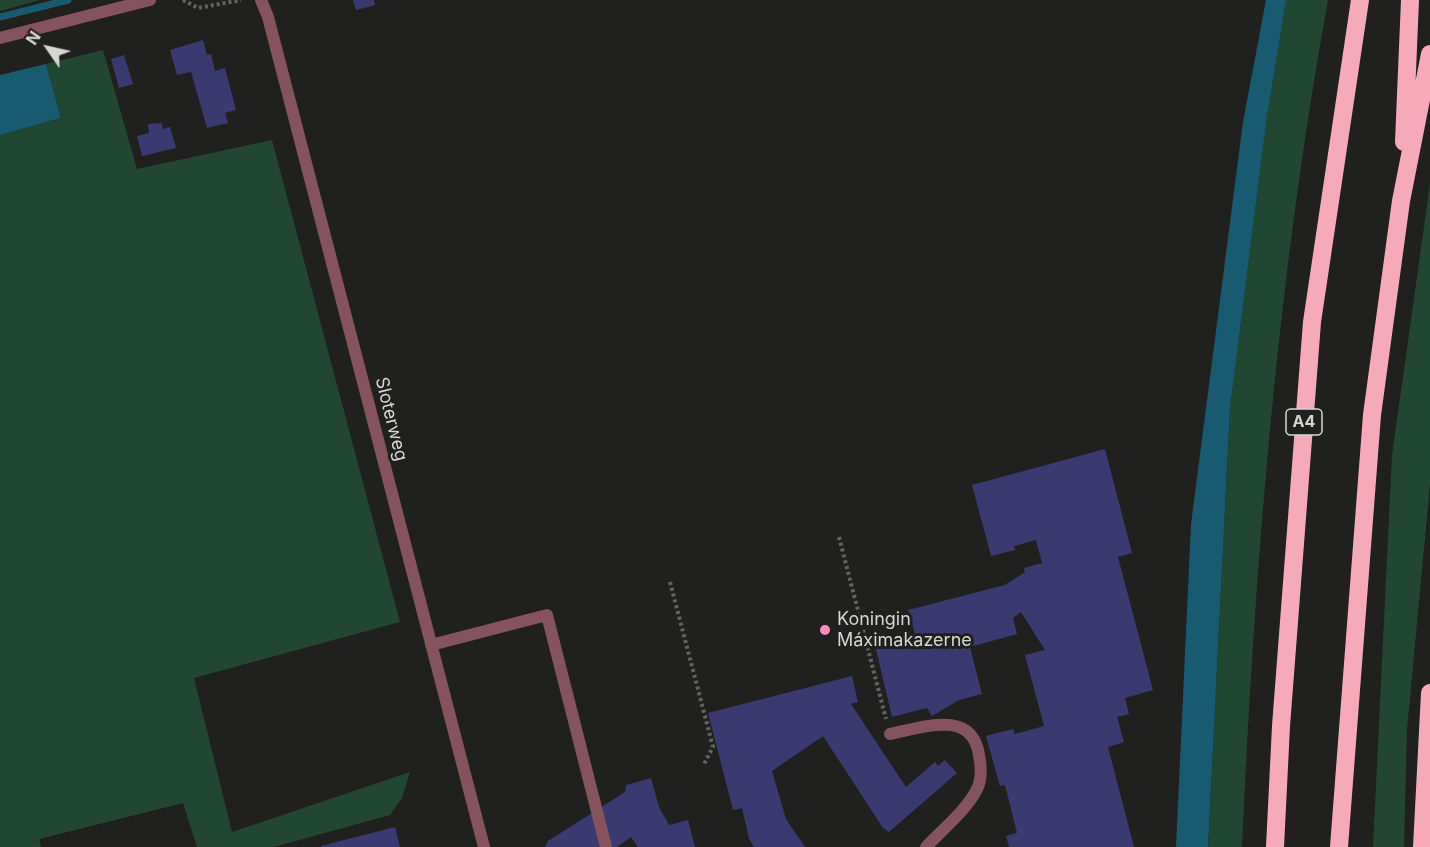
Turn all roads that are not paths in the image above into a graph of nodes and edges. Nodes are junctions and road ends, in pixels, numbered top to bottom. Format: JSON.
{"nodes":[{"id":1,"x":150,"y":0,"type":"edge"},
{"id":2,"x":261,"y":0,"type":"edge"},
{"id":3,"x":1360,"y":0,"type":"edge"},
{"id":4,"x":1410,"y":0,"type":"edge"},
{"id":5,"x":0,"y":38,"type":"edge"},
{"id":6,"x":1430,"y":54,"type":"edge"},
{"id":7,"x":1401,"y":201,"type":"junction"},
{"id":8,"x":431,"y":645,"type":"junction"},
{"id":9,"x":1430,"y":693,"type":"edge"},
{"id":10,"x":890,"y":734,"type":"road end"},
{"id":11,"x":484,"y":847,"type":"edge"},
{"id":12,"x":606,"y":847,"type":"edge"},
{"id":13,"x":926,"y":847,"type":"edge"},
{"id":14,"x":1275,"y":847,"type":"edge"},
{"id":15,"x":1339,"y":847,"type":"edge"},
{"id":16,"x":1422,"y":847,"type":"edge"}],
"edges":[{"from":1,"to":5,"type":"street"},
{"from":2,"to":8,"type":"street","name":"Sloterweg"},
{"from":3,"to":14,"type":"highway","number":"A4"},
{"from":4,"to":7,"type":"highway"},
{"from":6,"to":7,"type":"highway"},
{"from":7,"to":15,"type":"highway"},
{"from":8,"to":11,"type":"street","name":"Sloterweg"},
{"from":8,"to":12,"type":"street"},
{"from":9,"to":16,"type":"highway"},
{"from":10,"to":13,"type":"street"}]}
